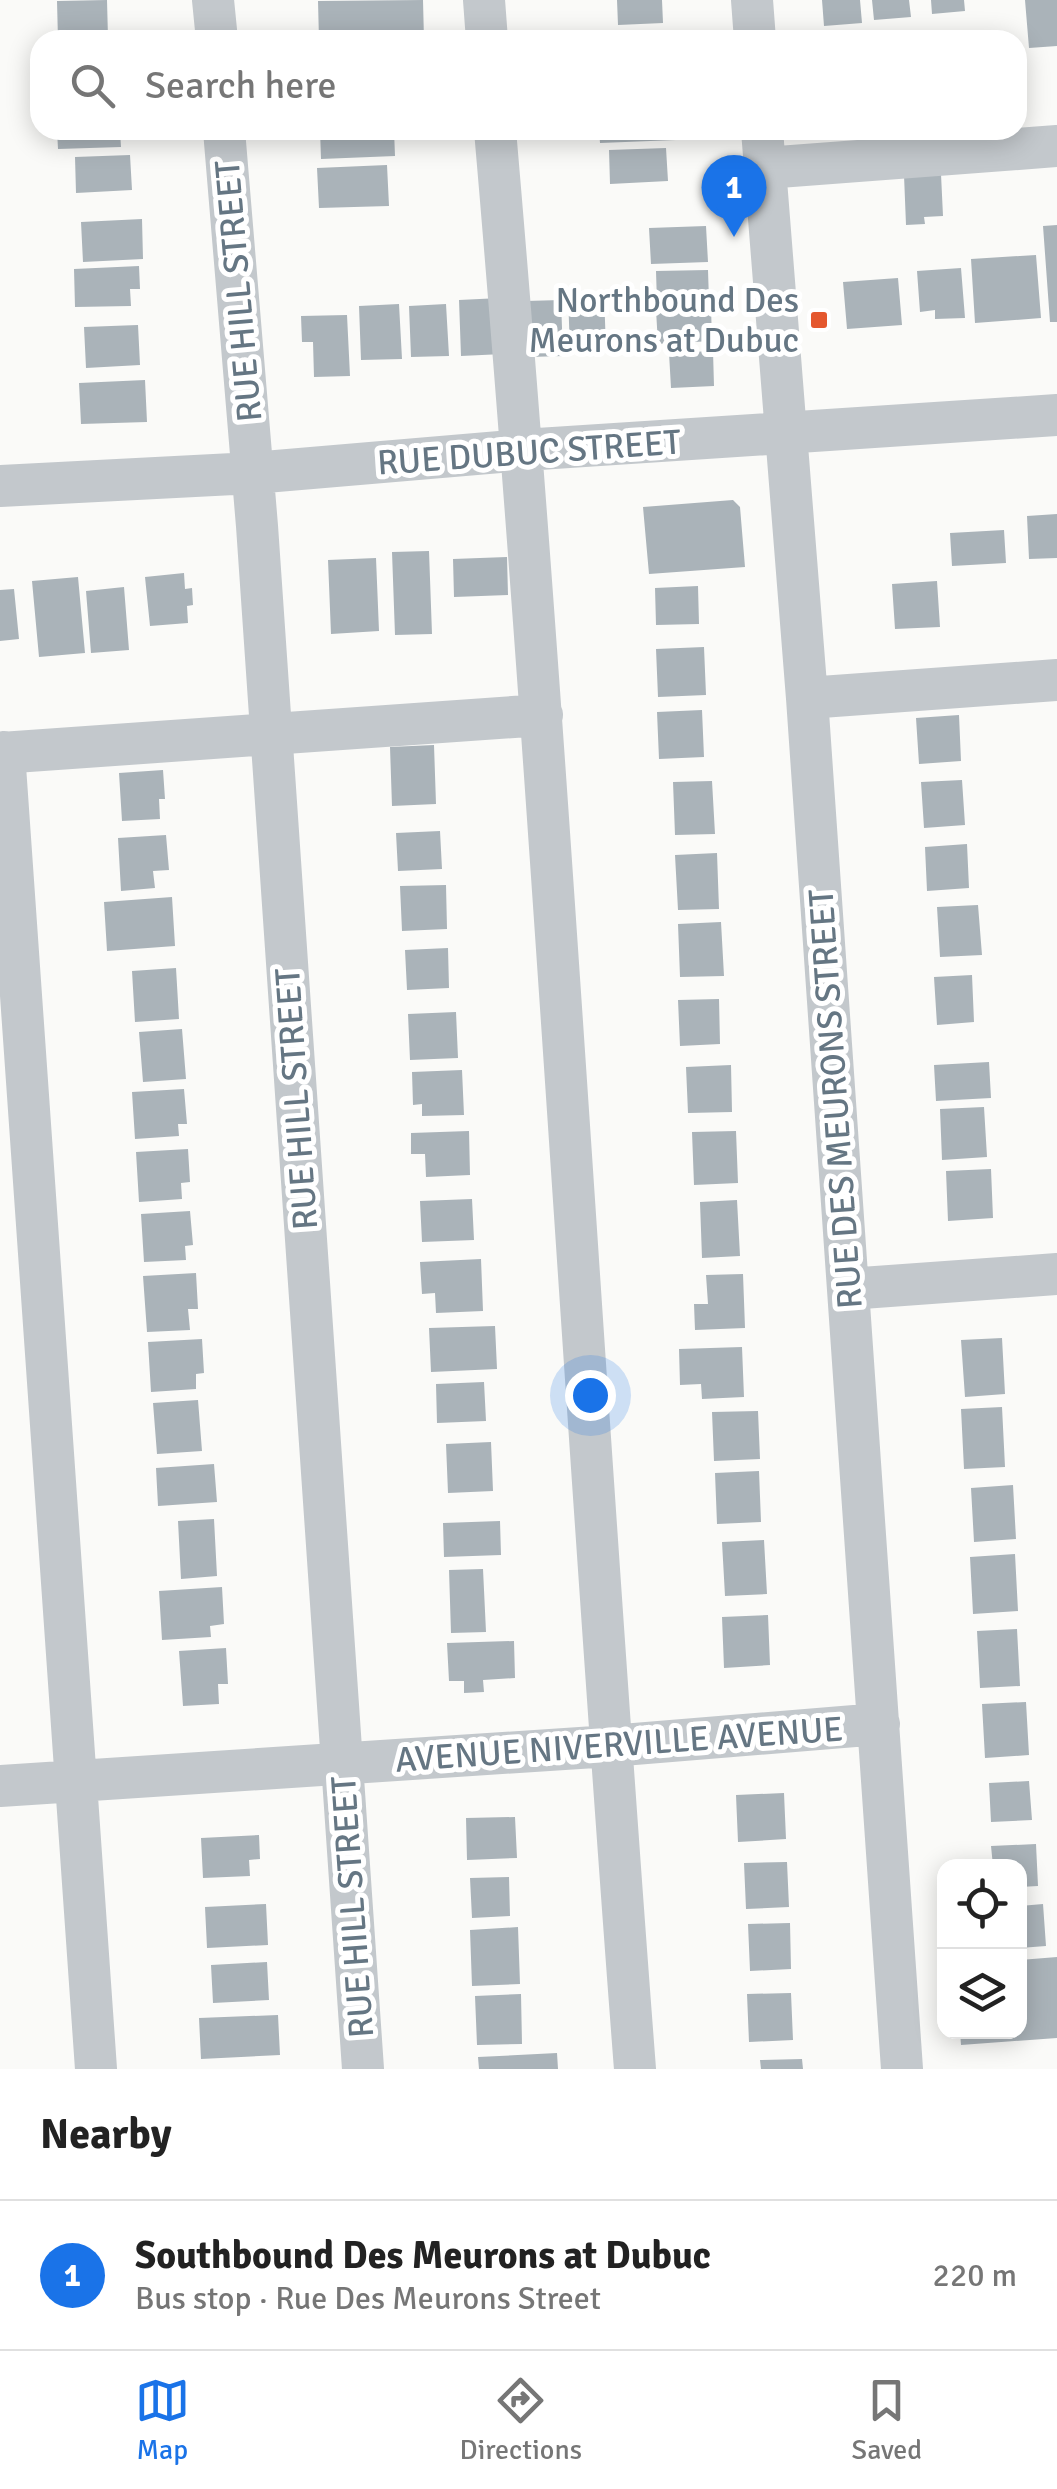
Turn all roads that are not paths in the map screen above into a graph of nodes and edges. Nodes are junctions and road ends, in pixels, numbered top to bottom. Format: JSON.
{"nodes":[{"id":1,"x":213,"y":0,"type":"edge"},
{"id":2,"x":484,"y":0,"type":"edge"},
{"id":3,"x":752,"y":0,"type":"edge"},
{"id":4,"x":215,"y":30,"type":"edge"},
{"id":5,"x":487,"y":30,"type":"edge"},
{"id":6,"x":754,"y":30,"type":"edge"},
{"id":7,"x":225,"y":140,"type":"edge"},
{"id":8,"x":496,"y":140,"type":"edge"},
{"id":9,"x":1057,"y":146,"type":"edge"},
{"id":10,"x":764,"y":149,"type":"edge"},
{"id":11,"x":1057,"y":416,"type":"edge"},
{"id":12,"x":786,"y":435,"type":"junction"},
{"id":13,"x":523,"y":450,"type":"junction"},
{"id":14,"x":253,"y":472,"type":"junction"},
{"id":15,"x":0,"y":486,"type":"edge"},
{"id":16,"x":1057,"y":680,"type":"edge"},
{"id":17,"x":807,"y":698,"type":"junction"},
{"id":18,"x":542,"y":715,"type":"junction"},
{"id":19,"x":271,"y":736,"type":"junction"},
{"id":20,"x":2,"y":753,"type":"edge"},
{"id":21,"x":1057,"y":1274,"type":"edge"},
{"id":22,"x":848,"y":1289,"type":"junction"},
{"id":23,"x":879,"y":1724,"type":"junction"},
{"id":24,"x":610,"y":1746,"type":"junction"},
{"id":25,"x":342,"y":1764,"type":"junction"},
{"id":26,"x":76,"y":1781,"type":"junction"},
{"id":27,"x":0,"y":1786,"type":"edge"},
{"id":28,"x":96,"y":2069,"type":"edge"},
{"id":29,"x":363,"y":2069,"type":"edge"},
{"id":30,"x":635,"y":2069,"type":"edge"},
{"id":31,"x":902,"y":2069,"type":"edge"}],
"edges":[{"from":1,"to":4,"type":"street"},
{"from":2,"to":5,"type":"street"},
{"from":3,"to":6,"type":"street"},
{"from":7,"to":14,"type":"street","name":"RUE HILL STREET"},
{"from":8,"to":13,"type":"street"},
{"from":9,"to":10,"type":"street"},
{"from":10,"to":12,"type":"street","name":"RUE DES MEURONS STREET"},
{"from":11,"to":12,"type":"street","name":"RUE DUBUC STREET"},
{"from":12,"to":13,"type":"street","name":"RUE DUBUC STREET"},
{"from":12,"to":17,"type":"street","name":"RUE DES MEURONS STREET"},
{"from":13,"to":14,"type":"street","name":"RUE DUBUC STREET"},
{"from":13,"to":18,"type":"street"},
{"from":14,"to":15,"type":"street","name":"RUE DUBUC STREET"},
{"from":14,"to":19,"type":"street","name":"RUE HILL STREET"},
{"from":16,"to":17,"type":"street"},
{"from":17,"to":22,"type":"street","name":"RUE DES MEURONS STREET"},
{"from":18,"to":19,"type":"street"},
{"from":18,"to":24,"type":"street"},
{"from":19,"to":20,"type":"street"},
{"from":19,"to":25,"type":"street","name":"RUE HILL STREET"},
{"from":20,"to":26,"type":"street"},
{"from":21,"to":22,"type":"street"},
{"from":22,"to":23,"type":"street","name":"RUE DES MEURONS STREET"},
{"from":23,"to":24,"type":"street","name":"AVENUE NIVERVILLE AVENUE"},
{"from":23,"to":31,"type":"street","name":"RUE DES MEURONS STREET"},
{"from":24,"to":25,"type":"street","name":"AVENUE NIVERVILLE AVENUE"},
{"from":24,"to":30,"type":"street"},
{"from":25,"to":26,"type":"street","name":"AVENUE NIVERVILLE AVENUE"},
{"from":25,"to":29,"type":"street","name":"RUE HILL STREET"},
{"from":26,"to":27,"type":"street","name":"AVENUE NIVERVILLE AVENUE"},
{"from":26,"to":28,"type":"street"}]}
